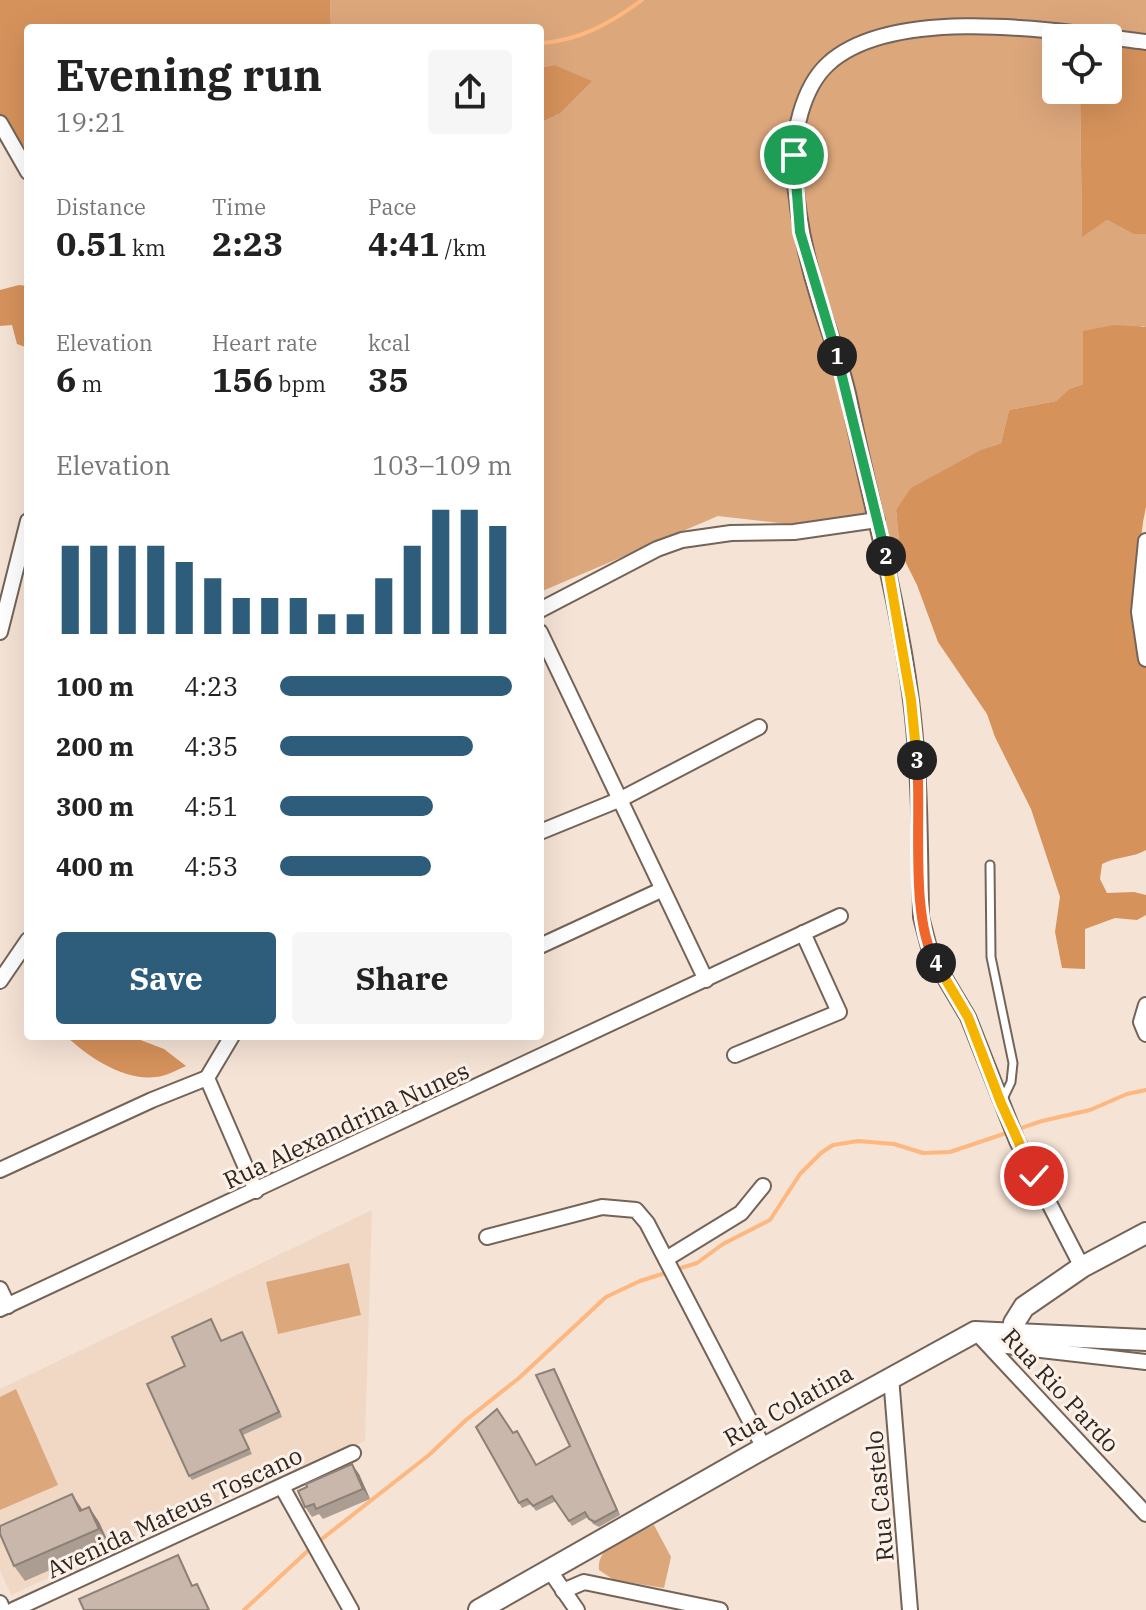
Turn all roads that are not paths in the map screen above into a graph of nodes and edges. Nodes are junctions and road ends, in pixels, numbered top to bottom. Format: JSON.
{"nodes":[{"id":1,"x":1146,"y":42,"type":"edge"},
{"id":2,"x":0,"y":123,"type":"edge"},
{"id":3,"x":24,"y":165,"type":"edge"},
{"id":4,"x":877,"y":520,"type":"junction"},
{"id":5,"x":24,"y":537,"type":"edge"},
{"id":6,"x":1146,"y":541,"type":"edge"},
{"id":7,"x":544,"y":608,"type":"edge"},
{"id":8,"x":0,"y":632,"type":"edge"},
{"id":9,"x":544,"y":640,"type":"edge"},
{"id":10,"x":1146,"y":659,"type":"edge"},
{"id":11,"x":759,"y":727,"type":"dead end"},
{"id":12,"x":621,"y":799,"type":"junction"},
{"id":13,"x":544,"y":830,"type":"edge"},
{"id":14,"x":990,"y":865,"type":"dead end"},
{"id":15,"x":661,"y":890,"type":"junction"},
{"id":16,"x":840,"y":916,"type":"dead end"},
{"id":17,"x":803,"y":933,"type":"junction"},
{"id":18,"x":544,"y":944,"type":"edge"},
{"id":19,"x":24,"y":946,"type":"edge"},
{"id":20,"x":706,"y":980,"type":"junction"},
{"id":21,"x":0,"y":981,"type":"edge"},
{"id":22,"x":1146,"y":1005,"type":"edge"},
{"id":23,"x":1146,"y":1034,"type":"edge"},
{"id":24,"x":230,"y":1040,"type":"edge"},
{"id":25,"x":735,"y":1055,"type":"dead end"},
{"id":26,"x":207,"y":1078,"type":"junction"},
{"id":27,"x":1001,"y":1103,"type":"junction"},
{"id":28,"x":0,"y":1170,"type":"edge"},
{"id":29,"x":763,"y":1186,"type":"dead end"},
{"id":30,"x":256,"y":1191,"type":"junction"},
{"id":31,"x":1146,"y":1233,"type":"edge"},
{"id":32,"x":487,"y":1237,"type":"dead end"},
{"id":33,"x":670,"y":1267,"type":"junction"},
{"id":34,"x":1082,"y":1267,"type":"junction"},
{"id":35,"x":0,"y":1289,"type":"edge"},
{"id":36,"x":4,"y":1308,"type":"edge"},
{"id":37,"x":1013,"y":1333,"type":"junction"},
{"id":38,"x":982,"y":1338,"type":"junction"},
{"id":39,"x":1146,"y":1340,"type":"edge"},
{"id":40,"x":1146,"y":1362,"type":"edge"},
{"id":41,"x":891,"y":1377,"type":"junction"},
{"id":42,"x":764,"y":1448,"type":"junction"},
{"id":43,"x":353,"y":1453,"type":"dead end"},
{"id":44,"x":282,"y":1487,"type":"junction"},
{"id":45,"x":1146,"y":1514,"type":"edge"},
{"id":46,"x":571,"y":1559,"type":"junction"},
{"id":47,"x":550,"y":1571,"type":"junction"},
{"id":48,"x":584,"y":1582,"type":"junction"},
{"id":49,"x":563,"y":1591,"type":"junction"},
{"id":50,"x":0,"y":1603,"type":"edge"},
{"id":51,"x":3,"y":1610,"type":"edge"},
{"id":52,"x":13,"y":1610,"type":"edge"},
{"id":53,"x":351,"y":1610,"type":"edge"},
{"id":54,"x":479,"y":1610,"type":"edge"},
{"id":55,"x":577,"y":1610,"type":"edge"},
{"id":56,"x":720,"y":1610,"type":"edge"},
{"id":57,"x":910,"y":1610,"type":"edge"}],
"edges":[{"from":1,"to":4,"type":"street"},
{"from":2,"to":3,"type":"street"},
{"from":4,"to":7,"type":"street"},
{"from":4,"to":27,"type":"street"},
{"from":5,"to":8,"type":"street"},
{"from":6,"to":10,"type":"street"},
{"from":9,"to":12,"type":"street"},
{"from":11,"to":12,"type":"street"},
{"from":12,"to":13,"type":"street"},
{"from":12,"to":15,"type":"street"},
{"from":14,"to":27,"type":"lane"},
{"from":15,"to":18,"type":"street"},
{"from":15,"to":20,"type":"street"},
{"from":16,"to":17,"type":"street","name":"Rua Alexandrina Nunes"},
{"from":17,"to":20,"type":"street","name":"Rua Alexandrina Nunes"},
{"from":17,"to":25,"type":"street"},
{"from":19,"to":21,"type":"street"},
{"from":20,"to":30,"type":"street","name":"Rua Alexandrina Nunes"},
{"from":22,"to":23,"type":"street"},
{"from":24,"to":26,"type":"street"},
{"from":26,"to":28,"type":"street"},
{"from":26,"to":30,"type":"street"},
{"from":27,"to":34,"type":"street"},
{"from":29,"to":33,"type":"street"},
{"from":30,"to":36,"type":"street","name":"Rua Alexandrina Nunes"},
{"from":31,"to":34,"type":"main road"},
{"from":32,"to":33,"type":"street"},
{"from":33,"to":42,"type":"street"},
{"from":34,"to":37,"type":"main road"},
{"from":35,"to":36,"type":"street"},
{"from":37,"to":38,"type":"main road","name":"Rua Colatina"},
{"from":37,"to":39,"type":"main road","name":"Rua Colatina"},
{"from":38,"to":40,"type":"street"},
{"from":38,"to":41,"type":"main road","name":"Rua Colatina"},
{"from":38,"to":45,"type":"street","name":"Rua Rio Pardo"},
{"from":41,"to":42,"type":"main road","name":"Rua Colatina"},
{"from":41,"to":57,"type":"street","name":"Rua Castelo"},
{"from":42,"to":46,"type":"main road","name":"Rua Colatina"},
{"from":43,"to":44,"type":"street","name":"Avenida Mateus Toscano"},
{"from":44,"to":52,"type":"street","name":"Avenida Mateus Toscano"},
{"from":44,"to":53,"type":"street"},
{"from":46,"to":47,"type":"main road","name":"Rua Colatina"},
{"from":46,"to":48,"type":"street"},
{"from":47,"to":49,"type":"street"},
{"from":47,"to":54,"type":"main road","name":"Rua Colatina"},
{"from":48,"to":49,"type":"street"},
{"from":48,"to":56,"type":"street"},
{"from":49,"to":55,"type":"street"},
{"from":50,"to":51,"type":"street"}]}
